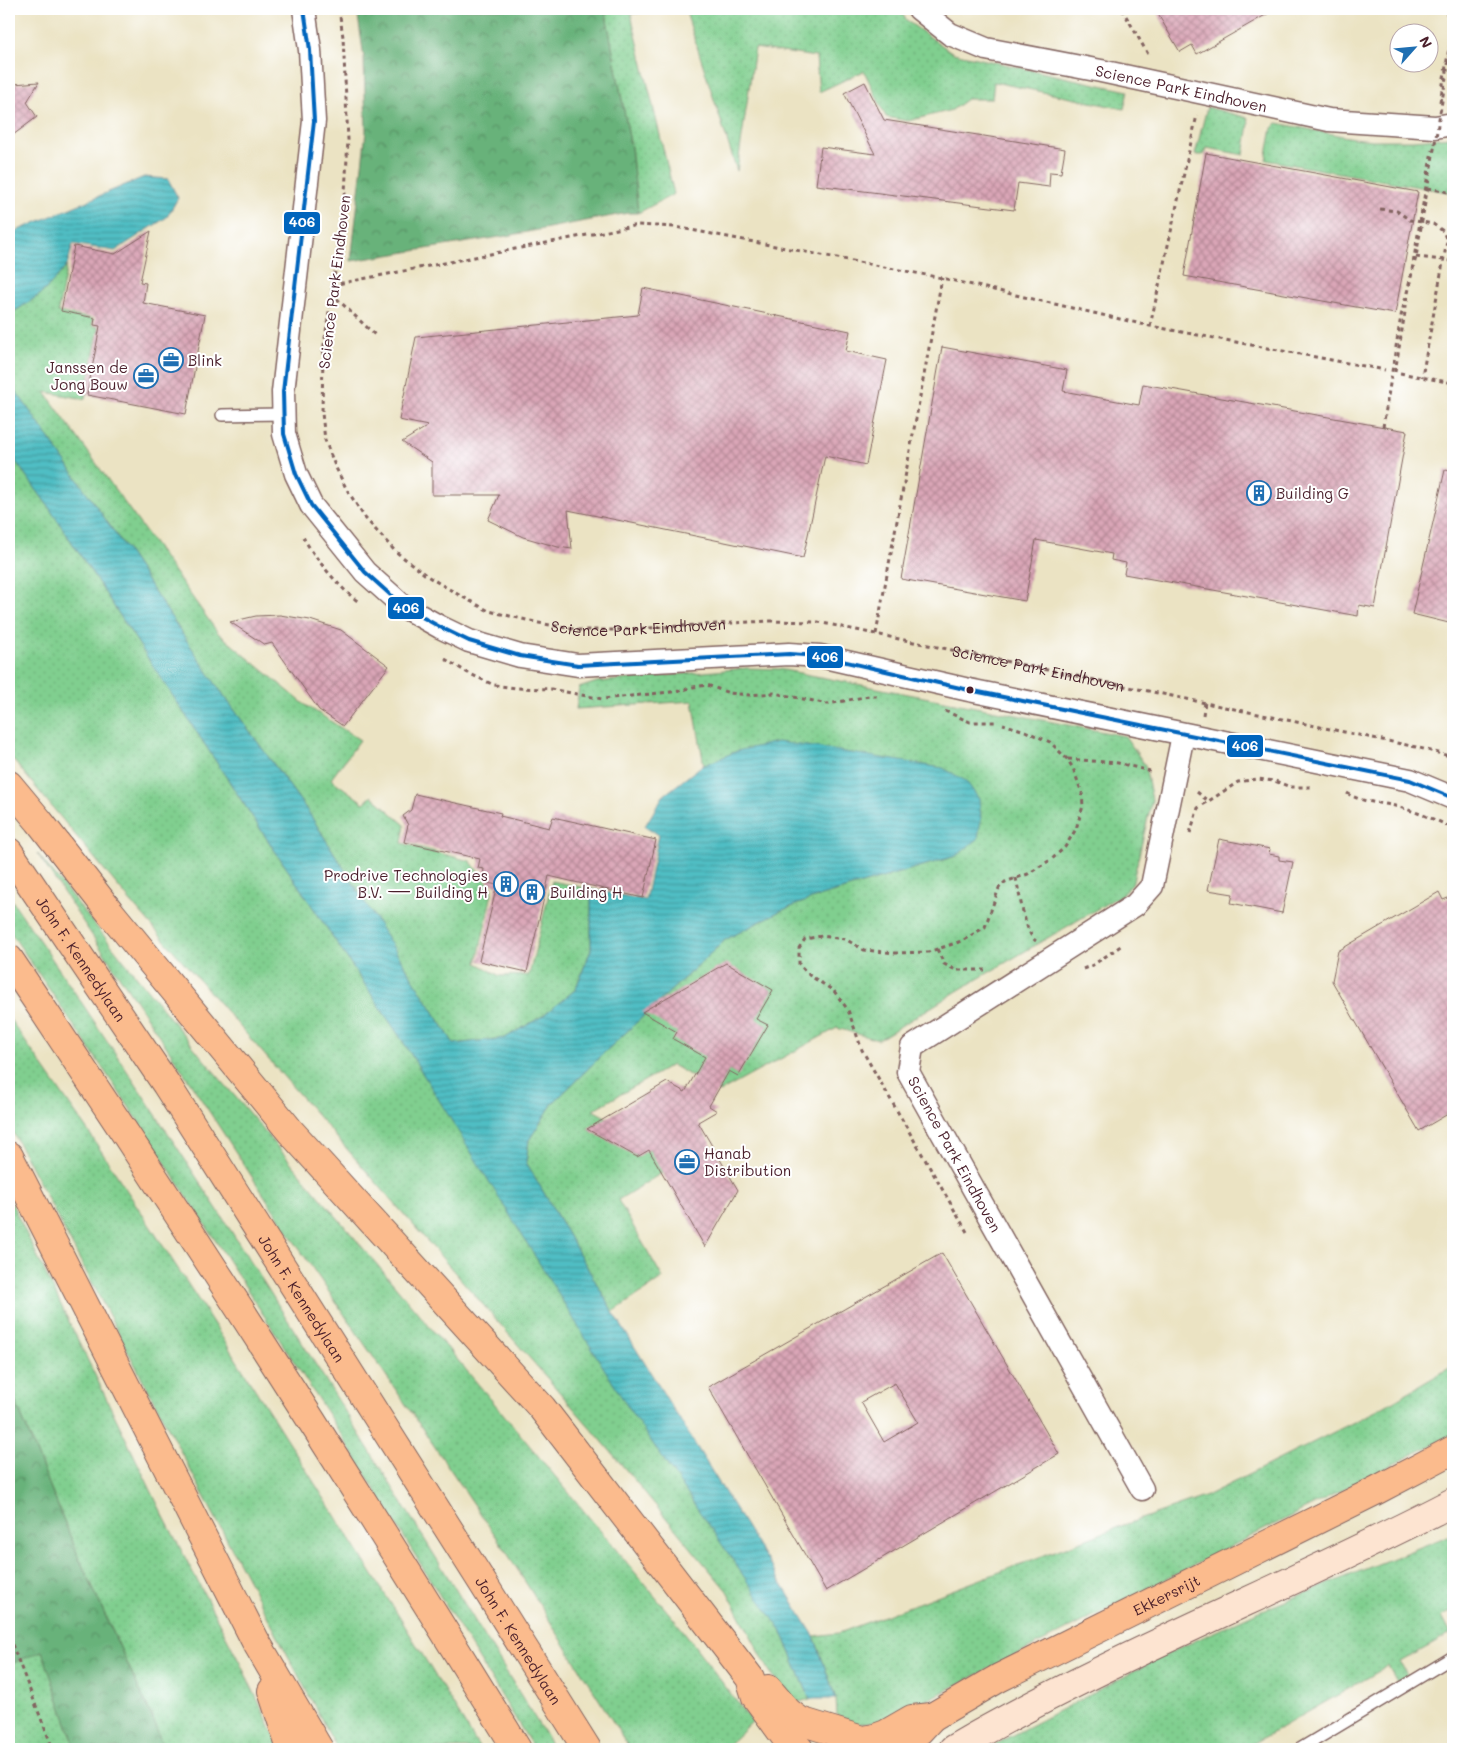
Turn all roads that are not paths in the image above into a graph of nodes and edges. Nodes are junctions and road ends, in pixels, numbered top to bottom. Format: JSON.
{"nodes":[{"id":1,"x":304,"y":9,"type":"edge"},
{"id":2,"x":919,"y":9,"type":"edge"},
{"id":3,"x":1444,"y":125,"type":"edge"},
{"id":4,"x":284,"y":414,"type":"junction"},
{"id":5,"x":222,"y":415,"type":"dead end"},
{"id":6,"x":1183,"y":735,"type":"junction"},
{"id":7,"x":9,"y":785,"type":"edge"},
{"id":8,"x":1453,"y":798,"type":"edge"},
{"id":9,"x":9,"y":852,"type":"edge"},
{"id":10,"x":9,"y":959,"type":"edge"},
{"id":11,"x":9,"y":1156,"type":"edge"},
{"id":12,"x":1453,"y":1450,"type":"edge"},
{"id":13,"x":1142,"y":1489,"type":"dead end"},
{"id":14,"x":1453,"y":1502,"type":"edge"},
{"id":15,"x":255,"y":1640,"type":"junction"},
{"id":16,"x":1453,"y":1657,"type":"edge"},
{"id":17,"x":750,"y":1678,"type":"junction"},
{"id":18,"x":932,"y":1717,"type":"junction"},
{"id":19,"x":291,"y":1749,"type":"edge"},
{"id":20,"x":319,"y":1749,"type":"edge"},
{"id":21,"x":517,"y":1749,"type":"edge"},
{"id":22,"x":586,"y":1749,"type":"edge"},
{"id":23,"x":799,"y":1749,"type":"edge"},
{"id":24,"x":886,"y":1749,"type":"edge"},
{"id":25,"x":953,"y":1749,"type":"edge"},
{"id":26,"x":1300,"y":1749,"type":"edge"}],
"edges":[{"from":1,"to":4,"type":"street"},
{"from":2,"to":3,"type":"street","name":"Science Park Eindhoven"},
{"from":4,"to":5,"type":"lane"},
{"from":4,"to":6,"type":"street"},
{"from":6,"to":8,"type":"street"},
{"from":6,"to":13,"type":"street","name":"Science Park Eindhoven"},
{"from":7,"to":17,"type":"highway"},
{"from":9,"to":22,"type":"highway","name":"John F. Kennedylaan"},
{"from":10,"to":21,"type":"highway"},
{"from":11,"to":15,"type":"highway"},
{"from":12,"to":18,"type":"highway","name":"Ekkersrijt"},
{"from":14,"to":25,"type":"main road"},
{"from":15,"to":19,"type":"highway"},
{"from":15,"to":20,"type":"highway"},
{"from":16,"to":26,"type":"lane"},
{"from":17,"to":18,"type":"highway"},
{"from":17,"to":23,"type":"highway"},
{"from":18,"to":24,"type":"highway","name":"Ekkersrijt"}]}
